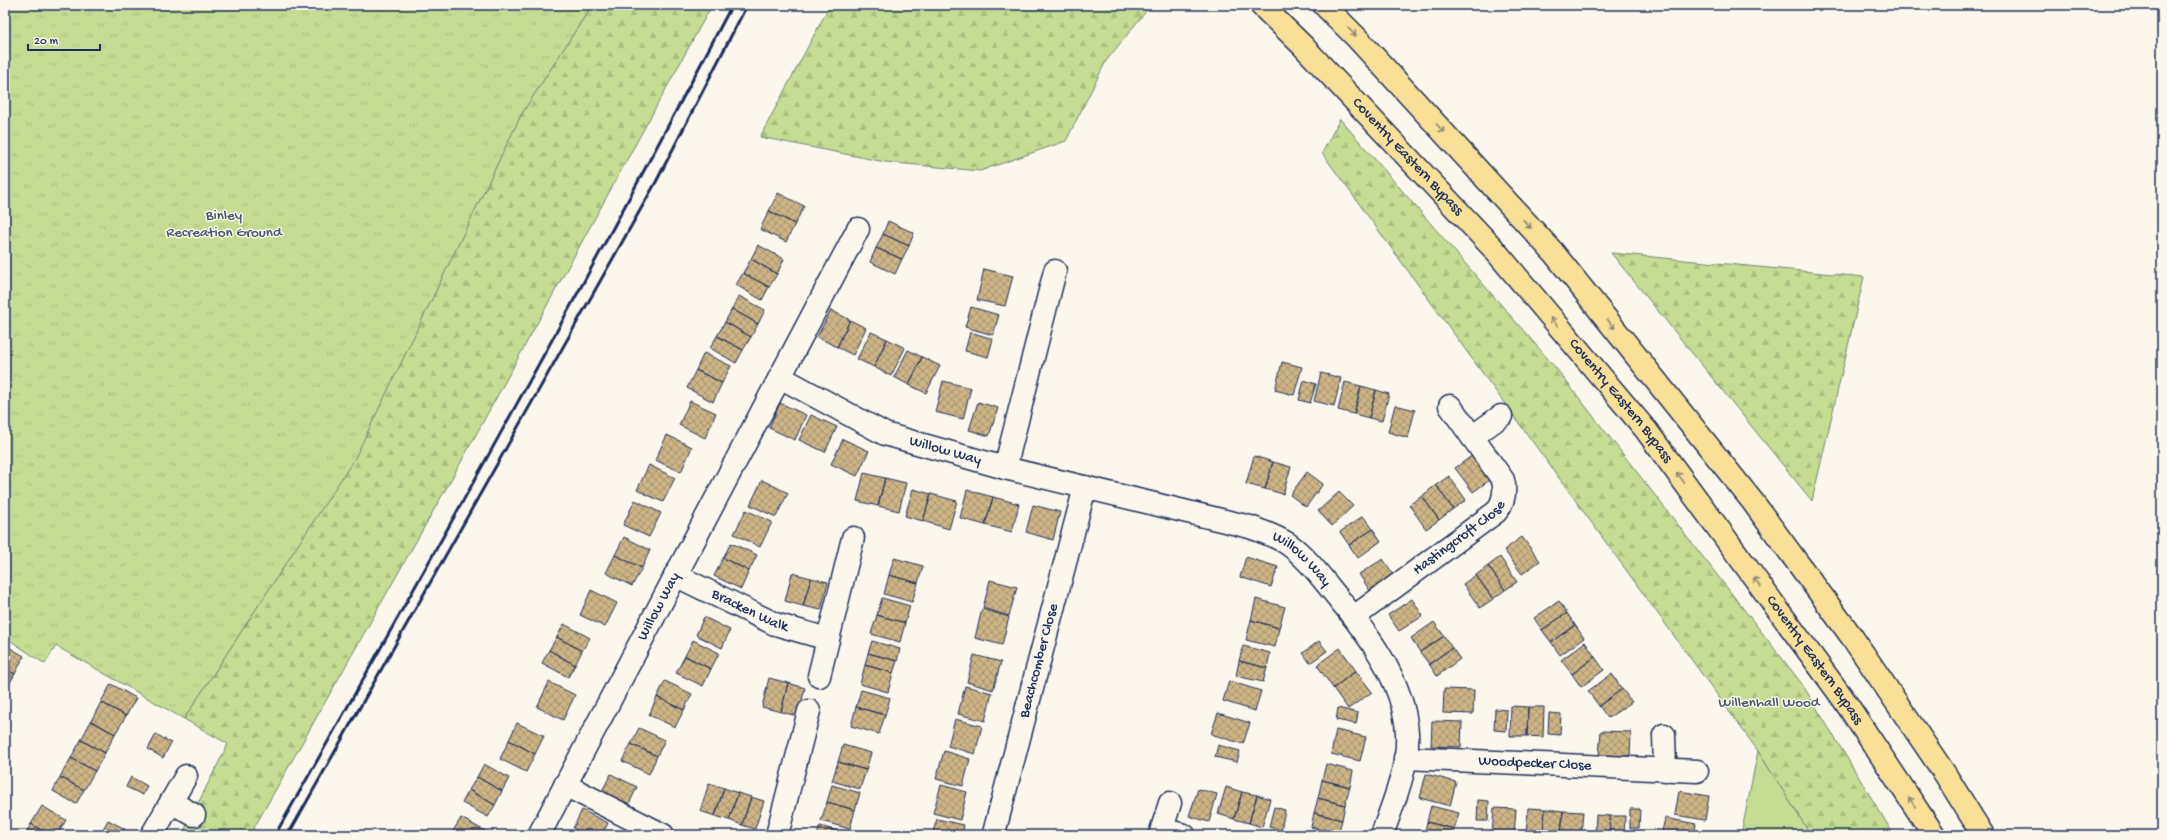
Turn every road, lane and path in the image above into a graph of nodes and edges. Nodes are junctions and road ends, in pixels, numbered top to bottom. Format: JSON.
{"nodes":[{"id":1,"x":1261,"y":5,"type":"edge"},
{"id":2,"x":1324,"y":5,"type":"edge"},
{"id":3,"x":858,"y":229,"type":"dead end"},
{"id":4,"x":1055,"y":271,"type":"dead end"},
{"id":5,"x":780,"y":378,"type":"junction"},
{"id":6,"x":1450,"y":406,"type":"dead end"},
{"id":7,"x":1501,"y":416,"type":"dead end"},
{"id":8,"x":1472,"y":437,"type":"junction"},
{"id":9,"x":1005,"y":468,"type":"junction"},
{"id":10,"x":1085,"y":487,"type":"junction"},
{"id":11,"x":852,"y":538,"type":"dead end"},
{"id":12,"x":676,"y":575,"type":"junction"},
{"id":13,"x":1354,"y":617,"type":"junction"},
{"id":14,"x":828,"y":639,"type":"junction"},
{"id":15,"x":819,"y":676,"type":"dead end"},
{"id":16,"x":809,"y":711,"type":"dead end"},
{"id":17,"x":1664,"y":735,"type":"dead end"},
{"id":18,"x":1405,"y":758,"type":"junction"},
{"id":19,"x":1665,"y":770,"type":"junction"},
{"id":20,"x":1697,"y":771,"type":"dead end"},
{"id":21,"x":186,"y":776,"type":"dead end"},
{"id":22,"x":565,"y":785,"type":"junction"},
{"id":23,"x":171,"y":802,"type":"junction"},
{"id":24,"x":1170,"y":803,"type":"dead end"},
{"id":25,"x":194,"y":815,"type":"dead end"},
{"id":26,"x":1161,"y":832,"type":"edge"},
{"id":27,"x":994,"y":833,"type":"dead end"},
{"id":28,"x":152,"y":835,"type":"edge"},
{"id":29,"x":539,"y":835,"type":"edge"},
{"id":30,"x":662,"y":835,"type":"edge"},
{"id":31,"x":777,"y":835,"type":"edge"},
{"id":32,"x":1184,"y":835,"type":"edge"},
{"id":33,"x":1382,"y":835,"type":"edge"},
{"id":34,"x":1934,"y":835,"type":"edge"},
{"id":35,"x":1983,"y":835,"type":"edge"}],
"edges":[{"from":34,"to":1,"type":"highway","name":"Coventry Eastern Bypass","one_way":true},
{"from":2,"to":35,"type":"highway","one_way":true},
{"from":3,"to":5,"type":"street","name":"Willow Way"},
{"from":4,"to":9,"type":"street"},
{"from":5,"to":9,"type":"street","name":"Willow Way"},
{"from":5,"to":12,"type":"street","name":"Willow Way"},
{"from":6,"to":8,"type":"street","name":"Hastingcroft Close"},
{"from":7,"to":8,"type":"street"},
{"from":8,"to":13,"type":"street","name":"Hastingcroft Close"},
{"from":9,"to":10,"type":"street","name":"Willow Way"},
{"from":10,"to":13,"type":"street","name":"Willow Way"},
{"from":10,"to":27,"type":"street","name":"Beachcomber Close"},
{"from":11,"to":14,"type":"street"},
{"from":12,"to":14,"type":"street","name":"Bracken Walk"},
{"from":12,"to":22,"type":"street","name":"Willow Way"},
{"from":13,"to":18,"type":"street","name":"Willow Way"},
{"from":14,"to":15,"type":"street"},
{"from":16,"to":31,"type":"street"},
{"from":17,"to":19,"type":"street"},
{"from":18,"to":19,"type":"street","name":"Woodpecker Close"},
{"from":18,"to":33,"type":"street","name":"Willow Way"},
{"from":19,"to":20,"type":"street","name":"Woodpecker Close"},
{"from":21,"to":23,"type":"street"},
{"from":22,"to":29,"type":"street","name":"Willow Way"},
{"from":22,"to":30,"type":"street"},
{"from":23,"to":25,"type":"street"},
{"from":23,"to":28,"type":"street"},
{"from":24,"to":26,"type":"street"},
{"from":26,"to":32,"type":"street"}]}
